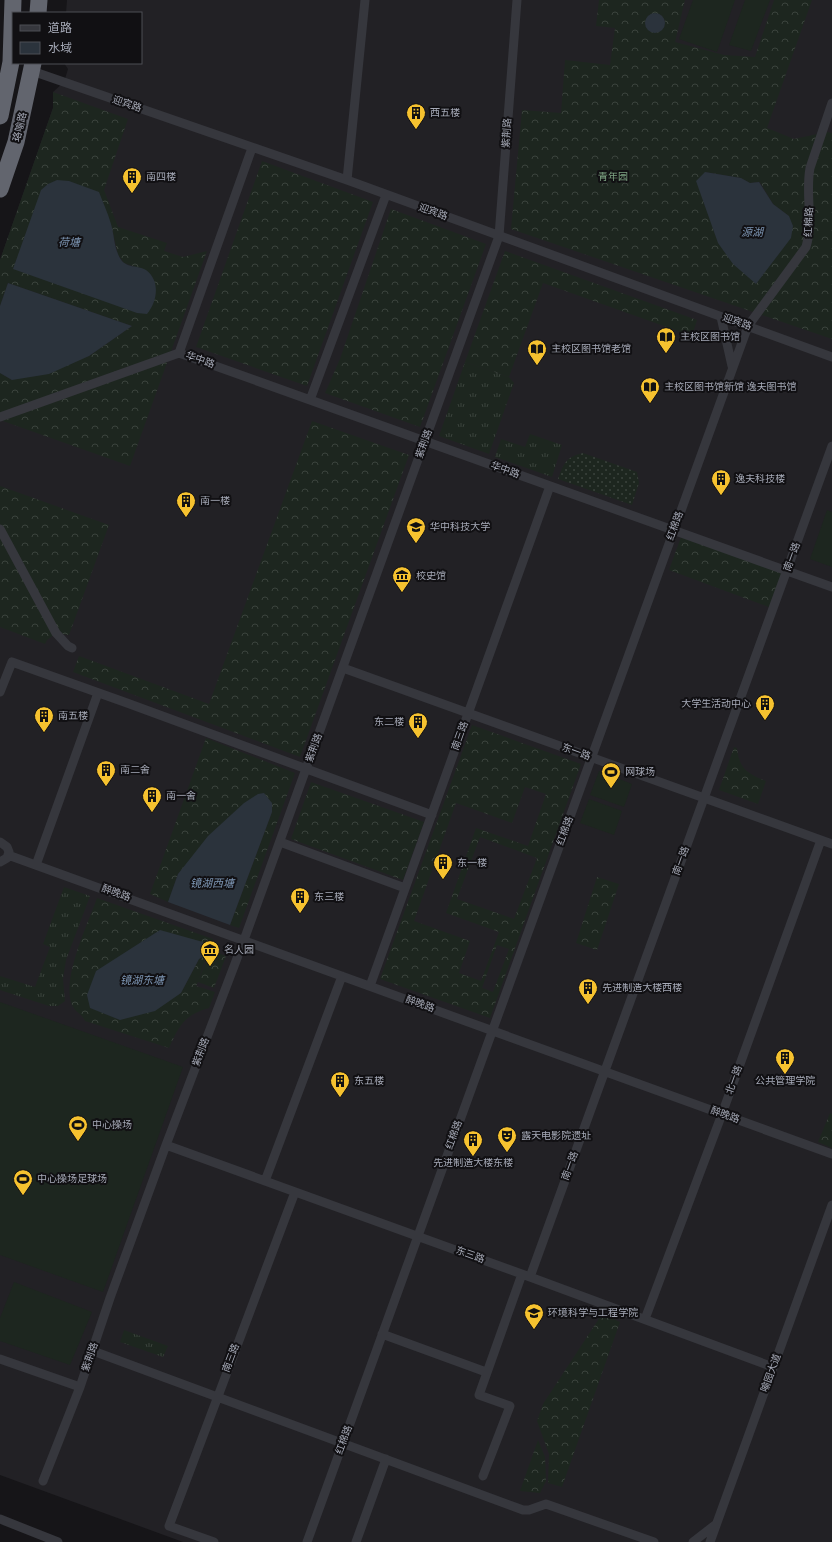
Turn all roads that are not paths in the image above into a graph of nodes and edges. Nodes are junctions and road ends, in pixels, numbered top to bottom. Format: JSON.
{"nodes":[{"id":1,"x":14,"y":0,"type":"edge"},
{"id":2,"x":39,"y":0,"type":"edge"},
{"id":3,"x":364,"y":0,"type":"edge"},
{"id":4,"x":517,"y":0,"type":"edge"},
{"id":5,"x":13,"y":12,"type":"edge"},
{"id":6,"x":38,"y":12,"type":"edge"},
{"id":7,"x":12,"y":41,"type":"edge"},
{"id":8,"x":33,"y":67,"type":"edge"},
{"id":9,"x":832,"y":103,"type":"edge"},
{"id":10,"x":0,"y":116,"type":"edge"},
{"id":11,"x":828,"y":130,"type":"edge"},
{"id":12,"x":252,"y":148,"type":"junction"},
{"id":13,"x":346,"y":180,"type":"junction"},
{"id":14,"x":0,"y":189,"type":"edge"},
{"id":15,"x":386,"y":195,"type":"junction"},
{"id":16,"x":499,"y":236,"type":"junction"},
{"id":17,"x":721,"y":316,"type":"junction"},
{"id":18,"x":748,"y":326,"type":"junction"},
{"id":19,"x":179,"y":353,"type":"junction"},
{"id":20,"x":832,"y":357,"type":"edge"},
{"id":21,"x":733,"y":367,"type":"junction"},
{"id":22,"x":310,"y":400,"type":"junction"},
{"id":23,"x":0,"y":417,"type":"edge"},
{"id":24,"x":425,"y":441,"type":"junction"},
{"id":25,"x":832,"y":446,"type":"edge"},
{"id":26,"x":550,"y":486,"type":"junction"},
{"id":27,"x":0,"y":529,"type":"edge"},
{"id":28,"x":674,"y":530,"type":"junction"},
{"id":29,"x":787,"y":570,"type":"junction"},
{"id":30,"x":832,"y":587,"type":"edge"},
{"id":31,"x":72,"y":648,"type":"dead end"},
{"id":32,"x":343,"y":668,"type":"junction"},
{"id":33,"x":0,"y":692,"type":"edge"},
{"id":34,"x":98,"y":693,"type":"junction"},
{"id":35,"x":469,"y":713,"type":"junction"},
{"id":36,"x":591,"y":758,"type":"junction"},
{"id":37,"x":306,"y":770,"type":"junction"},
{"id":38,"x":704,"y":798,"type":"junction"},
{"id":39,"x":432,"y":815,"type":"junction"},
{"id":40,"x":821,"y":840,"type":"junction"},
{"id":41,"x":0,"y":842,"type":"edge"},
{"id":42,"x":280,"y":842,"type":"junction"},
{"id":43,"x":832,"y":844,"type":"edge"},
{"id":44,"x":8,"y":856,"type":"junction"},
{"id":45,"x":0,"y":862,"type":"edge"},
{"id":46,"x":36,"y":865,"type":"junction"},
{"id":47,"x":405,"y":888,"type":"junction"},
{"id":48,"x":244,"y":940,"type":"junction"},
{"id":49,"x":342,"y":976,"type":"junction"},
{"id":50,"x":370,"y":986,"type":"junction"},
{"id":51,"x":493,"y":1030,"type":"junction"},
{"id":52,"x":605,"y":1071,"type":"junction"},
{"id":53,"x":722,"y":1114,"type":"junction"},
{"id":54,"x":166,"y":1145,"type":"junction"},
{"id":55,"x":832,"y":1154,"type":"edge"},
{"id":56,"x":265,"y":1181,"type":"junction"},
{"id":57,"x":294,"y":1192,"type":"junction"},
{"id":58,"x":832,"y":1205,"type":"edge"},
{"id":59,"x":417,"y":1236,"type":"junction"},
{"id":60,"x":526,"y":1275,"type":"junction"},
{"id":61,"x":645,"y":1319,"type":"junction"},
{"id":62,"x":382,"y":1334,"type":"junction"},
{"id":63,"x":92,"y":1351,"type":"junction"},
{"id":64,"x":0,"y":1358,"type":"edge"},
{"id":65,"x":773,"y":1367,"type":"junction"},
{"id":66,"x":486,"y":1372,"type":"junction"},
{"id":67,"x":80,"y":1387,"type":"junction"},
{"id":68,"x":216,"y":1398,"type":"junction"},
{"id":69,"x":344,"y":1443,"type":"junction"},
{"id":70,"x":386,"y":1459,"type":"junction"},
{"id":71,"x":483,"y":1476,"type":"dead end"},
{"id":72,"x":43,"y":1481,"type":"dead end"},
{"id":73,"x":0,"y":1519,"type":"edge"},
{"id":74,"x":716,"y":1524,"type":"junction"},
{"id":75,"x":58,"y":1542,"type":"edge"},
{"id":76,"x":214,"y":1542,"type":"edge"},
{"id":77,"x":307,"y":1542,"type":"edge"},
{"id":78,"x":356,"y":1542,"type":"edge"},
{"id":79,"x":654,"y":1542,"type":"edge"},
{"id":80,"x":694,"y":1542,"type":"edge"},
{"id":81,"x":710,"y":1542,"type":"edge"}],
"edges":[{"from":1,"to":5,"type":"highway"},
{"from":2,"to":6,"type":"highway"},
{"from":3,"to":13,"type":"street"},
{"from":4,"to":16,"type":"street","name":"紫荆路"},
{"from":7,"to":10,"type":"highway"},
{"from":8,"to":12,"type":"street","name":"迎宾路"},
{"from":8,"to":14,"type":"highway","name":"珞喻路"},
{"from":9,"to":11,"type":"street","name":"红棉路"},
{"from":11,"to":18,"type":"street","name":"红棉路"},
{"from":12,"to":13,"type":"street","name":"迎宾路"},
{"from":12,"to":19,"type":"street"},
{"from":13,"to":15,"type":"street","name":"迎宾路"},
{"from":15,"to":16,"type":"street","name":"迎宾路"},
{"from":15,"to":22,"type":"street"},
{"from":16,"to":17,"type":"street","name":"迎宾路"},
{"from":16,"to":24,"type":"street","name":"紫荆路"},
{"from":17,"to":18,"type":"street","name":"迎宾路"},
{"from":17,"to":21,"type":"street"},
{"from":18,"to":20,"type":"street","name":"迎宾路"},
{"from":18,"to":21,"type":"street","name":"红棉路"},
{"from":19,"to":22,"type":"street","name":"华中路"},
{"from":19,"to":23,"type":"street"},
{"from":21,"to":28,"type":"street","name":"红棉路"},
{"from":22,"to":24,"type":"street","name":"华中路"},
{"from":24,"to":26,"type":"street","name":"华中路"},
{"from":24,"to":32,"type":"street","name":"紫荆路"},
{"from":25,"to":29,"type":"street","name":"南一路"},
{"from":26,"to":28,"type":"street","name":"华中路"},
{"from":26,"to":35,"type":"street","name":"南三路"},
{"from":27,"to":31,"type":"street"},
{"from":28,"to":29,"type":"street","name":"华中路"},
{"from":28,"to":36,"type":"street","name":"红棉路"},
{"from":29,"to":30,"type":"street","name":"华中路"},
{"from":29,"to":38,"type":"street","name":"南一路"},
{"from":32,"to":35,"type":"street","name":"东一路"},
{"from":32,"to":37,"type":"street","name":"紫荆路"},
{"from":33,"to":34,"type":"street"},
{"from":34,"to":37,"type":"street"},
{"from":34,"to":46,"type":"street"},
{"from":35,"to":36,"type":"street","name":"东一路"},
{"from":35,"to":39,"type":"street","name":"南三路"},
{"from":36,"to":38,"type":"street","name":"东一路"},
{"from":36,"to":51,"type":"street","name":"红棉路"},
{"from":37,"to":39,"type":"street"},
{"from":37,"to":42,"type":"street","name":"紫荆路"},
{"from":38,"to":40,"type":"street","name":"东一路"},
{"from":38,"to":52,"type":"street","name":"南一路"},
{"from":39,"to":47,"type":"street","name":"南三路"},
{"from":40,"to":43,"type":"street","name":"东一路"},
{"from":40,"to":53,"type":"street","name":"北一路"},
{"from":41,"to":44,"type":"street"},
{"from":42,"to":47,"type":"street"},
{"from":42,"to":48,"type":"street","name":"紫荆路"},
{"from":44,"to":45,"type":"street"},
{"from":44,"to":46,"type":"street","name":"醉晚路"},
{"from":46,"to":48,"type":"street","name":"醉晚路"},
{"from":47,"to":50,"type":"street","name":"南三路"},
{"from":48,"to":49,"type":"street","name":"醉晚路"},
{"from":48,"to":54,"type":"street","name":"紫荆路"},
{"from":49,"to":50,"type":"street","name":"醉晚路"},
{"from":49,"to":56,"type":"street"},
{"from":50,"to":51,"type":"street","name":"醉晚路"},
{"from":51,"to":52,"type":"street","name":"醉晚路"},
{"from":51,"to":59,"type":"street","name":"红棉路"},
{"from":52,"to":53,"type":"street","name":"醉晚路"},
{"from":52,"to":60,"type":"street","name":"南一路"},
{"from":53,"to":55,"type":"street","name":"醉晚路"},
{"from":53,"to":61,"type":"street","name":"北一路"},
{"from":54,"to":56,"type":"street","name":"东三路"},
{"from":54,"to":63,"type":"street","name":"紫荆路"},
{"from":56,"to":57,"type":"street","name":"东三路"},
{"from":57,"to":59,"type":"street","name":"东三路"},
{"from":57,"to":68,"type":"street","name":"南三路"},
{"from":58,"to":65,"type":"street","name":"喻园大道"},
{"from":59,"to":60,"type":"street","name":"东三路"},
{"from":59,"to":62,"type":"street","name":"红棉路"},
{"from":60,"to":61,"type":"street","name":"东三路"},
{"from":60,"to":66,"type":"street","name":"南一路"},
{"from":61,"to":65,"type":"street","name":"东三路"},
{"from":62,"to":66,"type":"street"},
{"from":62,"to":69,"type":"street","name":"红棉路"},
{"from":63,"to":67,"type":"street","name":"紫荆路"},
{"from":63,"to":68,"type":"street"},
{"from":64,"to":67,"type":"street"},
{"from":65,"to":74,"type":"street","name":"喻园大道"},
{"from":66,"to":71,"type":"street","name":"南一路"},
{"from":67,"to":72,"type":"street","name":"紫荆路"},
{"from":68,"to":69,"type":"street"},
{"from":68,"to":76,"type":"street","name":"南三路"},
{"from":69,"to":70,"type":"street"},
{"from":69,"to":77,"type":"street","name":"红棉路"},
{"from":70,"to":78,"type":"street"},
{"from":70,"to":79,"type":"street"},
{"from":73,"to":75,"type":"street"},
{"from":74,"to":80,"type":"street"},
{"from":74,"to":81,"type":"street","name":"喻园大道"}]}
